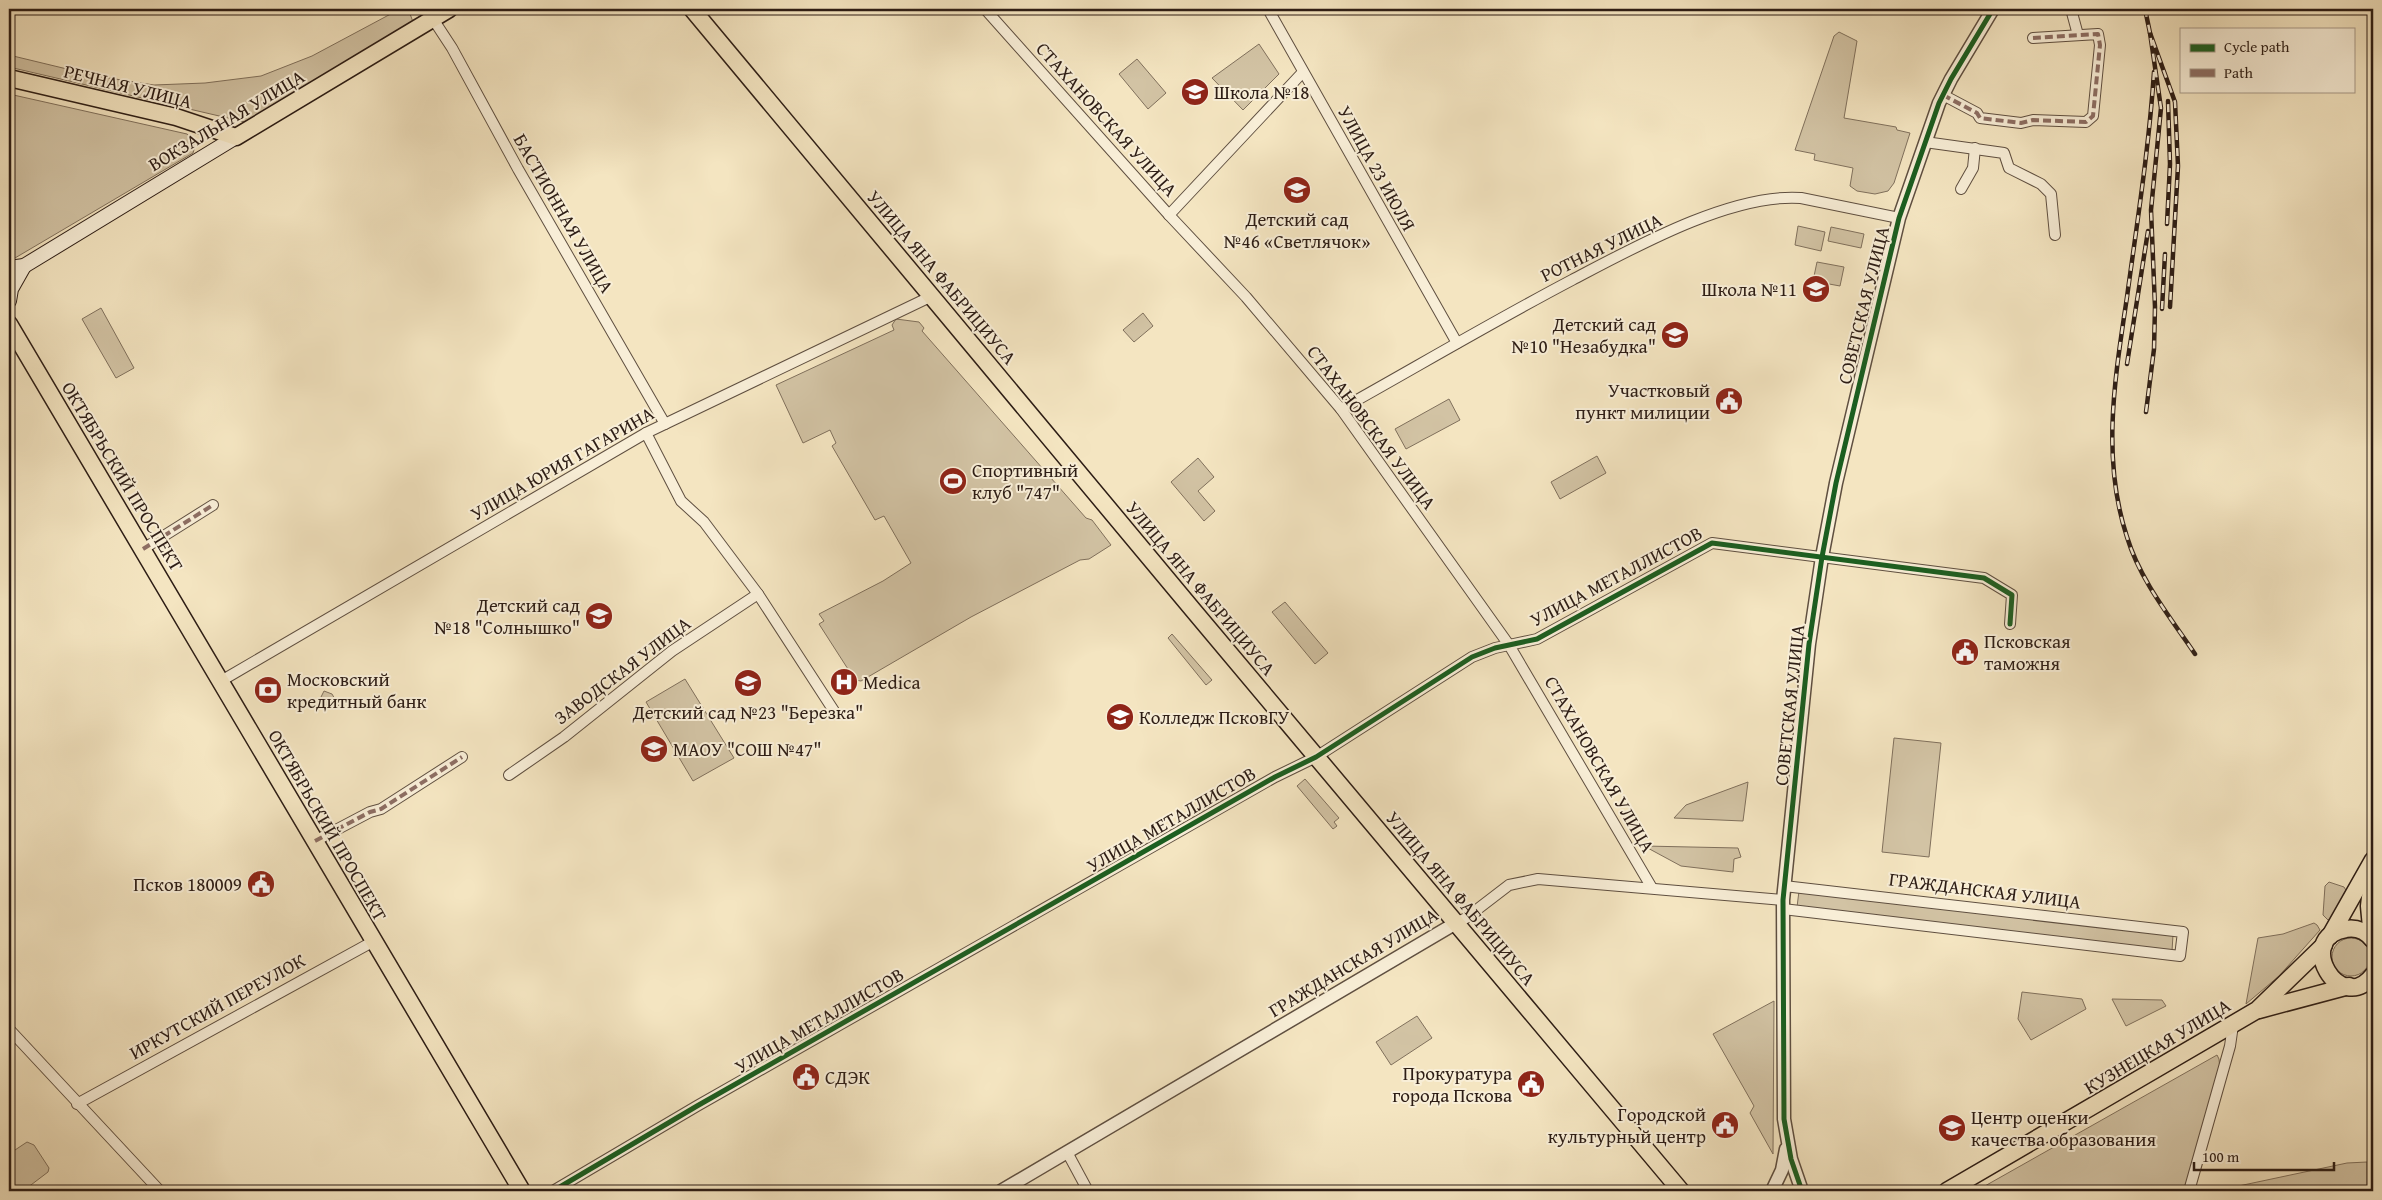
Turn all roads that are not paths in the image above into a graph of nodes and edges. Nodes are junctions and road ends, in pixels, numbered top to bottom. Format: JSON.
{"nodes":[{"id":1,"x":449,"y":9,"type":"edge"},
{"id":2,"x":692,"y":9,"type":"edge"},
{"id":3,"x":985,"y":9,"type":"edge"},
{"id":4,"x":1268,"y":9,"type":"edge"},
{"id":5,"x":1993,"y":9,"type":"edge"},
{"id":6,"x":2071,"y":9,"type":"edge"},
{"id":7,"x":433,"y":20,"type":"junction"},
{"id":8,"x":2078,"y":36,"type":"junction"},
{"id":9,"x":2033,"y":38,"type":"dead end"},
{"id":10,"x":1303,"y":72,"type":"junction"},
{"id":11,"x":9,"y":78,"type":"edge"},
{"id":12,"x":1943,"y":95,"type":"junction"},
{"id":13,"x":236,"y":137,"type":"junction"},
{"id":14,"x":1925,"y":142,"type":"junction"},
{"id":15,"x":1975,"y":148,"type":"junction"},
{"id":16,"x":1960,"y":189,"type":"dead end"},
{"id":17,"x":1169,"y":215,"type":"junction"},
{"id":18,"x":1900,"y":218,"type":"junction"},
{"id":19,"x":2055,"y":235,"type":"dead end"},
{"id":20,"x":24,"y":266,"type":"junction"},
{"id":21,"x":9,"y":268,"type":"edge"},
{"id":22,"x":932,"y":296,"type":"junction"},
{"id":23,"x":9,"y":301,"type":"edge"},
{"id":24,"x":9,"y":324,"type":"edge"},
{"id":25,"x":1457,"y":343,"type":"junction"},
{"id":26,"x":1341,"y":409,"type":"junction"},
{"id":27,"x":665,"y":424,"type":"junction"},
{"id":28,"x":646,"y":433,"type":"junction"},
{"id":29,"x":214,"y":505,"type":"dead end"},
{"id":30,"x":143,"y":549,"type":"junction"},
{"id":31,"x":1822,"y":557,"type":"junction"},
{"id":32,"x":758,"y":594,"type":"junction"},
{"id":33,"x":2010,"y":624,"type":"dead end"},
{"id":34,"x":1509,"y":645,"type":"junction"},
{"id":35,"x":221,"y":682,"type":"junction"},
{"id":36,"x":834,"y":711,"type":"dead end"},
{"id":37,"x":462,"y":757,"type":"dead end"},
{"id":38,"x":1316,"y":757,"type":"junction"},
{"id":39,"x":509,"y":775,"type":"dead end"},
{"id":40,"x":314,"y":841,"type":"junction"},
{"id":41,"x":2373,"y":860,"type":"edge"},
{"id":42,"x":2373,"y":872,"type":"edge"},
{"id":43,"x":1784,"y":886,"type":"junction"},
{"id":44,"x":1652,"y":888,"type":"junction"},
{"id":45,"x":1783,"y":904,"type":"junction"},
{"id":46,"x":1456,"y":923,"type":"junction"},
{"id":47,"x":2373,"y":939,"type":"edge"},
{"id":48,"x":374,"y":941,"type":"junction"},
{"id":49,"x":2326,"y":943,"type":"junction"},
{"id":50,"x":2373,"y":975,"type":"edge"},
{"id":51,"x":2361,"y":985,"type":"edge"},
{"id":52,"x":2257,"y":1010,"type":"junction"},
{"id":53,"x":2233,"y":1025,"type":"junction"},
{"id":54,"x":9,"y":1029,"type":"edge"},
{"id":55,"x":77,"y":1104,"type":"junction"},
{"id":56,"x":1787,"y":1142,"type":"junction"},
{"id":57,"x":1067,"y":1152,"type":"junction"},
{"id":58,"x":160,"y":1191,"type":"edge"},
{"id":59,"x":522,"y":1191,"type":"edge"},
{"id":60,"x":553,"y":1191,"type":"edge"},
{"id":61,"x":1001,"y":1191,"type":"edge"},
{"id":62,"x":1088,"y":1191,"type":"edge"},
{"id":63,"x":1681,"y":1191,"type":"edge"},
{"id":64,"x":1772,"y":1191,"type":"edge"},
{"id":65,"x":1802,"y":1191,"type":"edge"},
{"id":66,"x":1947,"y":1191,"type":"edge"},
{"id":67,"x":2189,"y":1191,"type":"edge"}],
"edges":[{"from":1,"to":7,"type":"main road","name":"ВОКЗАЛЬНАЯ УЛИЦА"},
{"from":2,"to":22,"type":"main road","name":"УЛИЦА ЯНА ФАБРИЦИУСА"},
{"from":3,"to":17,"type":"street","name":"СТАХАНОВСКАЯ УЛИЦА"},
{"from":4,"to":10,"type":"street","name":"УЛИЦА 23 ИЮЛЯ"},
{"from":5,"to":12,"type":"street","name":"СОВЕТСКАЯ УЛИЦА"},
{"from":6,"to":8,"type":"street"},
{"from":7,"to":13,"type":"main road","name":"ВОКЗАЛЬНАЯ УЛИЦА"},
{"from":7,"to":27,"type":"street","name":"БАСТИОННАЯ УЛИЦА"},
{"from":8,"to":9,"type":"street"},
{"from":8,"to":12,"type":"street"},
{"from":10,"to":17,"type":"street"},
{"from":10,"to":25,"type":"street","name":"УЛИЦА 23 ИЮЛЯ"},
{"from":11,"to":13,"type":"main road","name":"РЕЧНАЯ УЛИЦА"},
{"from":12,"to":14,"type":"street","name":"СОВЕТСКАЯ УЛИЦА"},
{"from":13,"to":20,"type":"main road","name":"ВОКЗАЛЬНАЯ УЛИЦА"},
{"from":14,"to":15,"type":"street"},
{"from":14,"to":18,"type":"street","name":"СОВЕТСКАЯ УЛИЦА"},
{"from":15,"to":16,"type":"street"},
{"from":15,"to":19,"type":"street"},
{"from":17,"to":26,"type":"street","name":"СТАХАНОВСКАЯ УЛИЦА"},
{"from":18,"to":25,"type":"street","name":"РОТНАЯ УЛИЦА"},
{"from":18,"to":31,"type":"street","name":"СОВЕТСКАЯ УЛИЦА"},
{"from":20,"to":21,"type":"main road","name":"ВОКЗАЛЬНАЯ УЛИЦА"},
{"from":20,"to":23,"type":"main road","name":"ВОКЗАЛЬНАЯ УЛИЦА"},
{"from":22,"to":27,"type":"street","name":"УЛИЦА ЮРИЯ ГАГАРИНА"},
{"from":22,"to":38,"type":"main road","name":"УЛИЦА ЯНА ФАБРИЦИУСА"},
{"from":24,"to":30,"type":"main road","name":"ОКТЯБРЬСКИЙ ПРОСПЕКТ"},
{"from":25,"to":26,"type":"street","name":"РОТНАЯ УЛИЦА"},
{"from":26,"to":34,"type":"street","name":"СТАХАНОВСКАЯ УЛИЦА"},
{"from":27,"to":28,"type":"street","name":"УЛИЦА ЮРИЯ ГАГАРИНА"},
{"from":28,"to":32,"type":"street"},
{"from":28,"to":35,"type":"street","name":"УЛИЦА ЮРИЯ ГАГАРИНА"},
{"from":29,"to":30,"type":"street"},
{"from":30,"to":35,"type":"main road","name":"ОКТЯБРЬСКИЙ ПРОСПЕКТ"},
{"from":31,"to":33,"type":"street","name":"УЛИЦА МЕТАЛЛИСТОВ"},
{"from":31,"to":34,"type":"street","name":"УЛИЦА МЕТАЛЛИСТОВ"},
{"from":31,"to":43,"type":"street","name":"СОВЕТСКАЯ УЛИЦА"},
{"from":32,"to":36,"type":"street"},
{"from":32,"to":39,"type":"street","name":"ЗАВОДСКАЯ УЛИЦА"},
{"from":34,"to":38,"type":"street","name":"УЛИЦА МЕТАЛЛИСТОВ"},
{"from":34,"to":44,"type":"street","name":"СТАХАНОВСКАЯ УЛИЦА"},
{"from":35,"to":40,"type":"main road","name":"ОКТЯБРЬСКИЙ ПРОСПЕКТ"},
{"from":37,"to":40,"type":"street"},
{"from":38,"to":46,"type":"main road","name":"УЛИЦА ЯНА ФАБРИЦИУСА"},
{"from":38,"to":60,"type":"street","name":"УЛИЦА МЕТАЛЛИСТОВ"},
{"from":40,"to":48,"type":"main road","name":"ОКТЯБРЬСКИЙ ПРОСПЕКТ"},
{"from":41,"to":49,"type":"main road"},
{"from":42,"to":47,"type":"main road"},
{"from":43,"to":45,"type":"street","name":"СОВЕТСКАЯ УЛИЦА"},
{"from":43,"to":45,"type":"street","name":"ГРАЖДАНСКАЯ УЛИЦА"},
{"from":44,"to":45,"type":"street","name":"ГРАЖДАНСКАЯ УЛИЦА"},
{"from":44,"to":46,"type":"street","name":"ГРАЖДАНСКАЯ УЛИЦА"},
{"from":45,"to":56,"type":"street","name":"СОВЕТСКАЯ УЛИЦА"},
{"from":46,"to":57,"type":"street","name":"ГРАЖДАНСКАЯ УЛИЦА"},
{"from":46,"to":63,"type":"main road","name":"УЛИЦА ЯНА ФАБРИЦИУСА"},
{"from":47,"to":49,"type":"main road"},
{"from":48,"to":55,"type":"street","name":"ИРКУТСКИЙ ПЕРЕУЛОК"},
{"from":48,"to":59,"type":"main road","name":"ОКТЯБРЬСКИЙ ПРОСПЕКТ"},
{"from":49,"to":51,"type":"main road"},
{"from":49,"to":52,"type":"main road","name":"КУЗНЕЦКАЯ УЛИЦА"},
{"from":50,"to":51,"type":"main road"},
{"from":51,"to":52,"type":"main road","name":"КУЗНЕЦКАЯ УЛИЦА"},
{"from":52,"to":53,"type":"main road","name":"КУЗНЕЦКАЯ УЛИЦА"},
{"from":53,"to":66,"type":"main road","name":"КУЗНЕЦКАЯ УЛИЦА"},
{"from":53,"to":67,"type":"street"},
{"from":54,"to":55,"type":"street"},
{"from":55,"to":58,"type":"street"},
{"from":56,"to":64,"type":"street","name":"СОВЕТСКАЯ УЛИЦА"},
{"from":56,"to":65,"type":"street","name":"СОВЕТСКАЯ УЛИЦА"},
{"from":57,"to":61,"type":"street","name":"ГРАЖДАНСКАЯ УЛИЦА"},
{"from":57,"to":62,"type":"street"}]}
